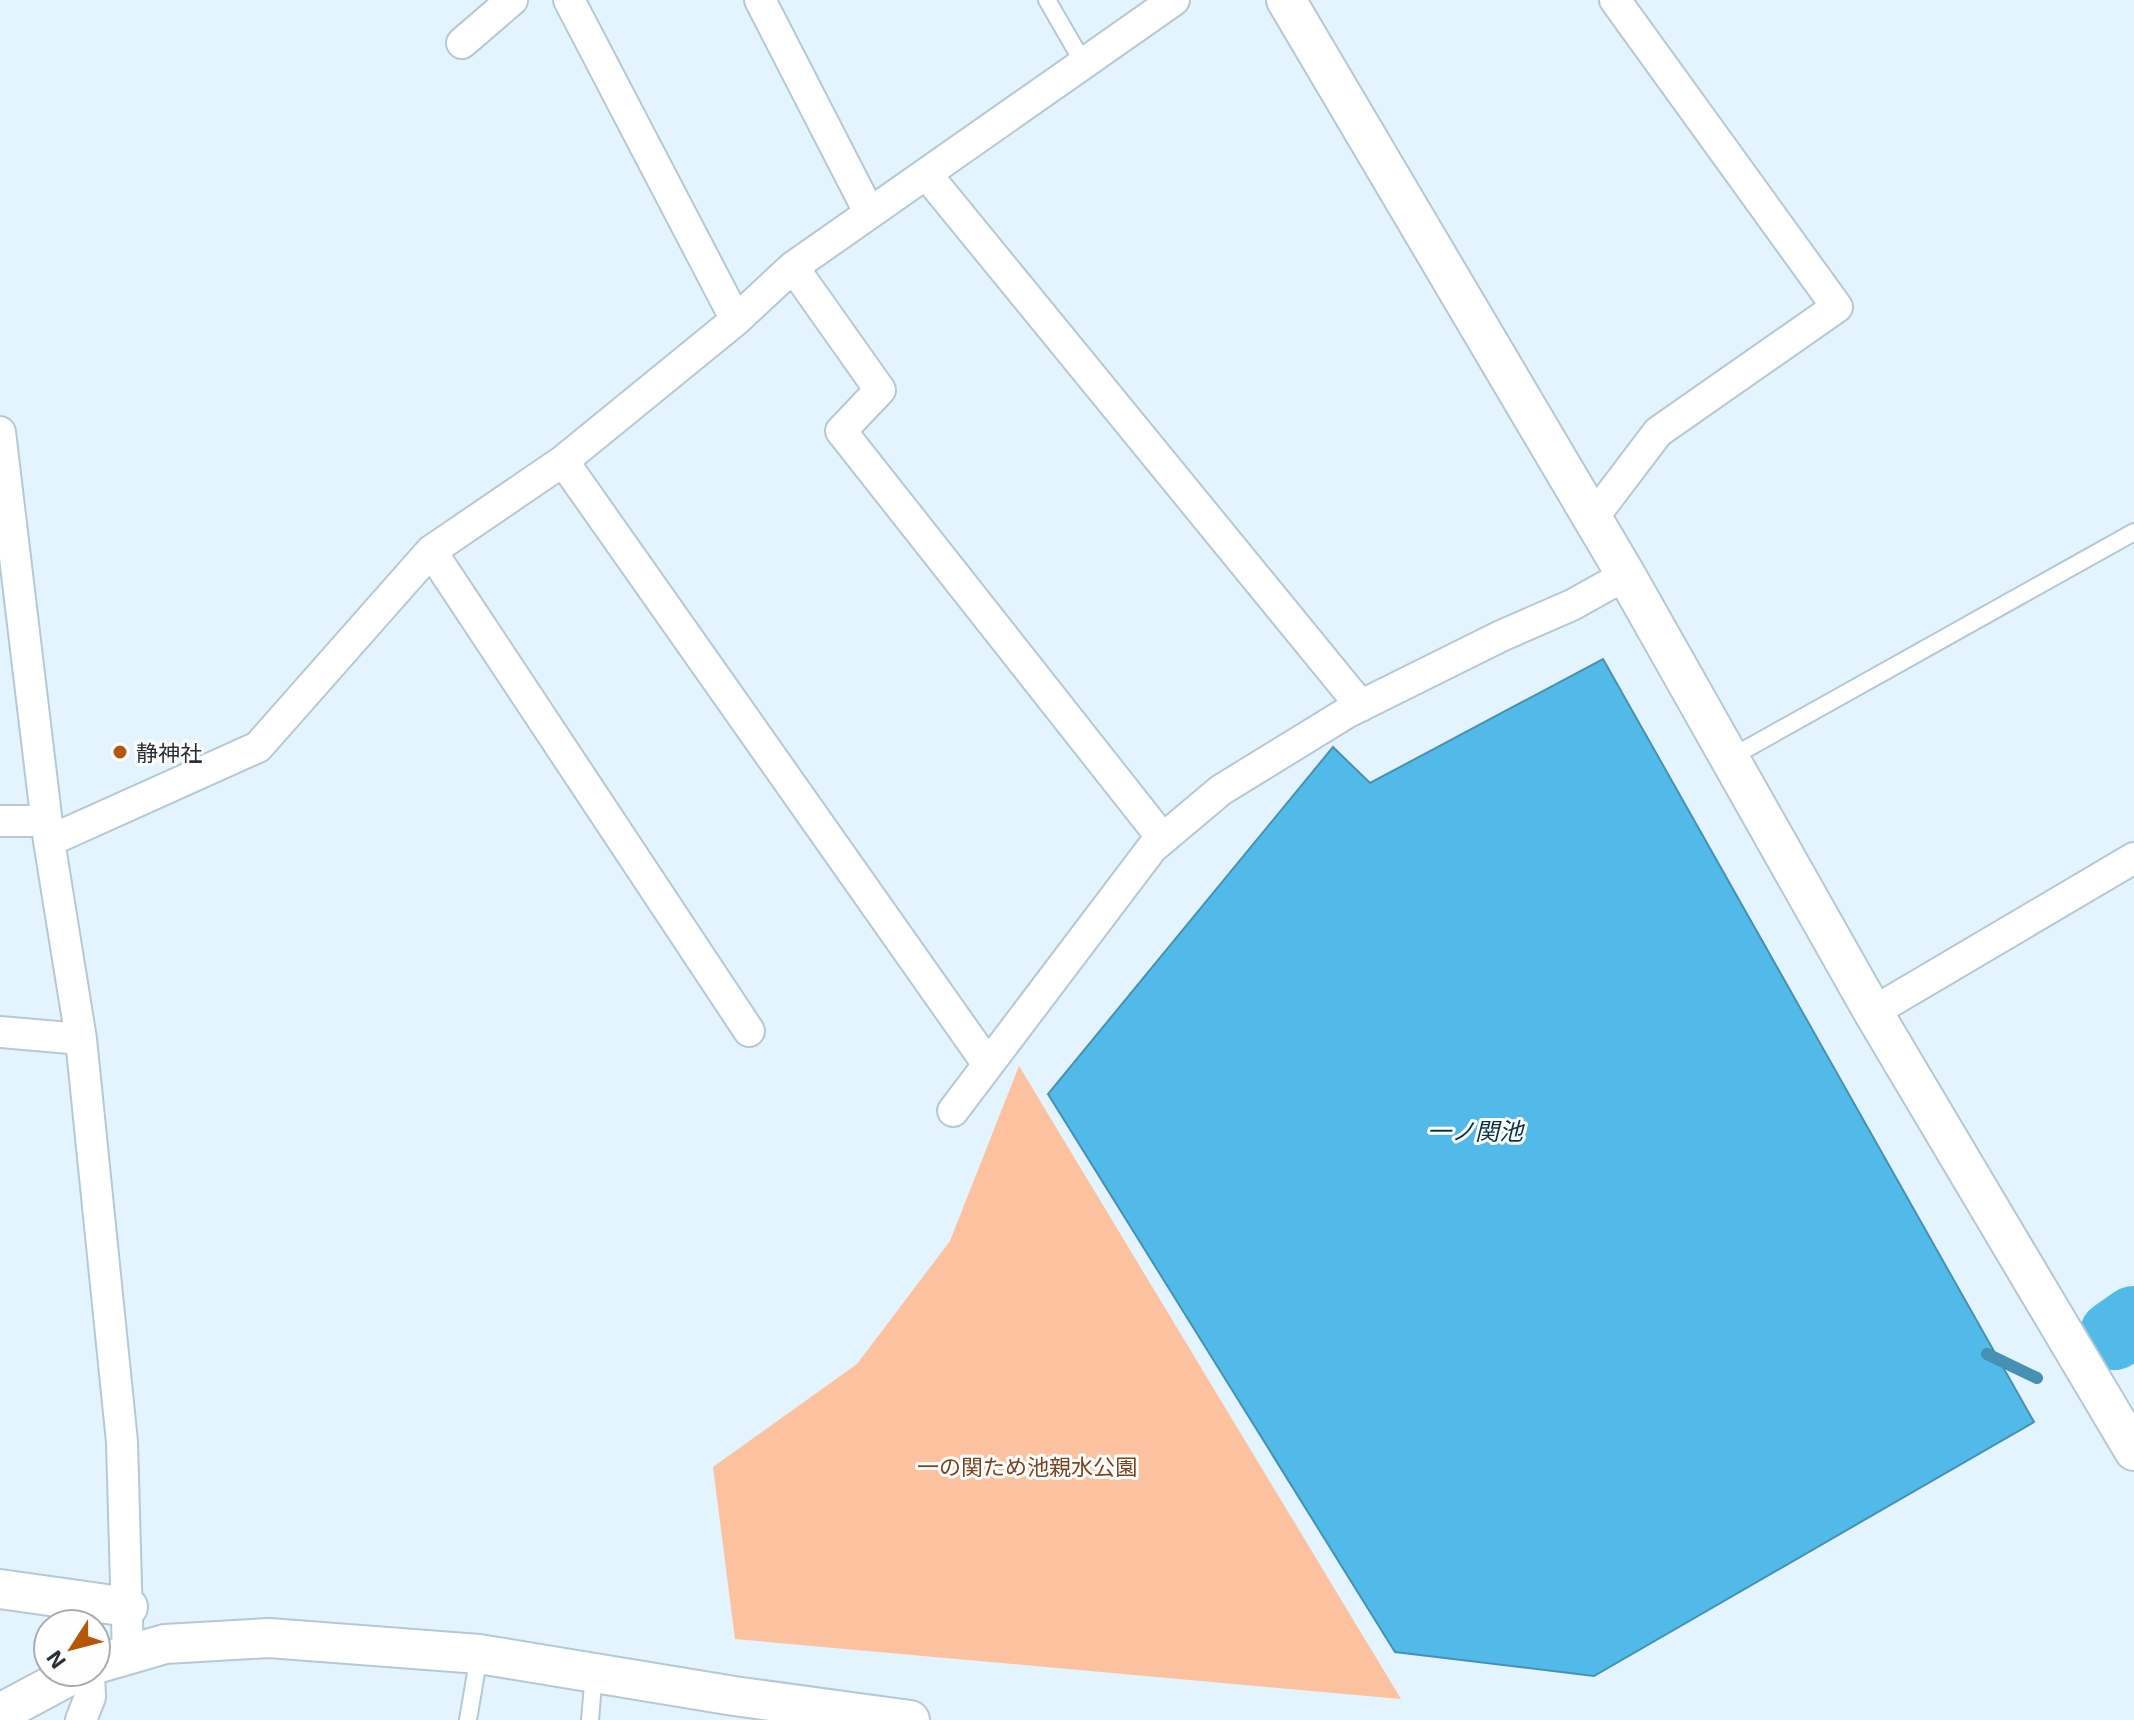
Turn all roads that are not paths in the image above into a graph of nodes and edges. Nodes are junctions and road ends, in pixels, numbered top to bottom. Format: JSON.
{"nodes":[{"id":1,"x":512,"y":0,"type":"edge"},
{"id":2,"x":569,"y":0,"type":"edge"},
{"id":3,"x":760,"y":0,"type":"edge"},
{"id":4,"x":1047,"y":0,"type":"edge"},
{"id":5,"x":1174,"y":0,"type":"edge"},
{"id":6,"x":1286,"y":0,"type":"edge"},
{"id":7,"x":1615,"y":0,"type":"edge"},
{"id":8,"x":462,"y":43,"type":"dead end"},
{"id":9,"x":1084,"y":64,"type":"junction"},
{"id":10,"x":927,"y":175,"type":"junction"},
{"id":11,"x":869,"y":212,"type":"junction"},
{"id":12,"x":793,"y":267,"type":"junction"},
{"id":13,"x":736,"y":320,"type":"junction"},
{"id":14,"x":0,"y":432,"type":"edge"},
{"id":15,"x":563,"y":461,"type":"junction"},
{"id":16,"x":1592,"y":519,"type":"junction"},
{"id":17,"x":2134,"y":532,"type":"edge"},
{"id":18,"x":431,"y":551,"type":"junction"},
{"id":19,"x":1626,"y":575,"type":"junction"},
{"id":20,"x":1361,"y":706,"type":"junction"},
{"id":21,"x":1730,"y":758,"type":"junction"},
{"id":22,"x":0,"y":821,"type":"edge"},
{"id":23,"x":48,"y":831,"type":"junction"},
{"id":24,"x":1163,"y":839,"type":"junction"},
{"id":25,"x":2134,"y":858,"type":"edge"},
{"id":26,"x":1873,"y":1012,"type":"junction"},
{"id":27,"x":749,"y":1031,"type":"dead end"},
{"id":28,"x":0,"y":1032,"type":"edge"},
{"id":29,"x":81,"y":1039,"type":"junction"},
{"id":30,"x":987,"y":1063,"type":"junction"},
{"id":31,"x":953,"y":1111,"type":"dead end"},
{"id":32,"x":2134,"y":1451,"type":"edge"},
{"id":33,"x":0,"y":1589,"type":"edge"},
{"id":34,"x":128,"y":1607,"type":"junction"},
{"id":35,"x":479,"y":1654,"type":"junction"},
{"id":36,"x":112,"y":1659,"type":"edge"},
{"id":37,"x":594,"y":1673,"type":"junction"},
{"id":38,"x":47,"y":1688,"type":"edge"},
{"id":39,"x":90,"y":1688,"type":"edge"},
{"id":40,"x":0,"y":1713,"type":"edge"},
{"id":41,"x":894,"y":1719,"type":"edge"},
{"id":42,"x":81,"y":1720,"type":"edge"},
{"id":43,"x":468,"y":1720,"type":"edge"},
{"id":44,"x":590,"y":1720,"type":"edge"}],
"edges":[{"from":1,"to":8,"type":"street"},
{"from":2,"to":13,"type":"street"},
{"from":3,"to":11,"type":"street"},
{"from":4,"to":9,"type":"lane"},
{"from":5,"to":9,"type":"street"},
{"from":6,"to":16,"type":"street"},
{"from":7,"to":16,"type":"street"},
{"from":9,"to":10,"type":"street"},
{"from":10,"to":11,"type":"street"},
{"from":10,"to":20,"type":"street"},
{"from":11,"to":12,"type":"street"},
{"from":12,"to":13,"type":"street"},
{"from":12,"to":24,"type":"street"},
{"from":13,"to":15,"type":"street"},
{"from":14,"to":23,"type":"street"},
{"from":15,"to":18,"type":"street"},
{"from":15,"to":30,"type":"street"},
{"from":16,"to":19,"type":"street"},
{"from":17,"to":21,"type":"lane"},
{"from":18,"to":23,"type":"street"},
{"from":18,"to":27,"type":"street"},
{"from":19,"to":20,"type":"street"},
{"from":19,"to":21,"type":"street"},
{"from":20,"to":24,"type":"street"},
{"from":21,"to":26,"type":"street"},
{"from":22,"to":23,"type":"street"},
{"from":23,"to":29,"type":"street"},
{"from":24,"to":30,"type":"street"},
{"from":25,"to":26,"type":"street"},
{"from":26,"to":32,"type":"street"},
{"from":28,"to":29,"type":"street"},
{"from":29,"to":34,"type":"street"},
{"from":30,"to":31,"type":"street"},
{"from":33,"to":34,"type":"street"},
{"from":34,"to":36,"type":"street"},
{"from":35,"to":36,"type":"street"},
{"from":35,"to":37,"type":"street"},
{"from":35,"to":43,"type":"lane"},
{"from":37,"to":41,"type":"street"},
{"from":37,"to":44,"type":"lane"},
{"from":38,"to":40,"type":"street"},
{"from":39,"to":42,"type":"street"}]}
